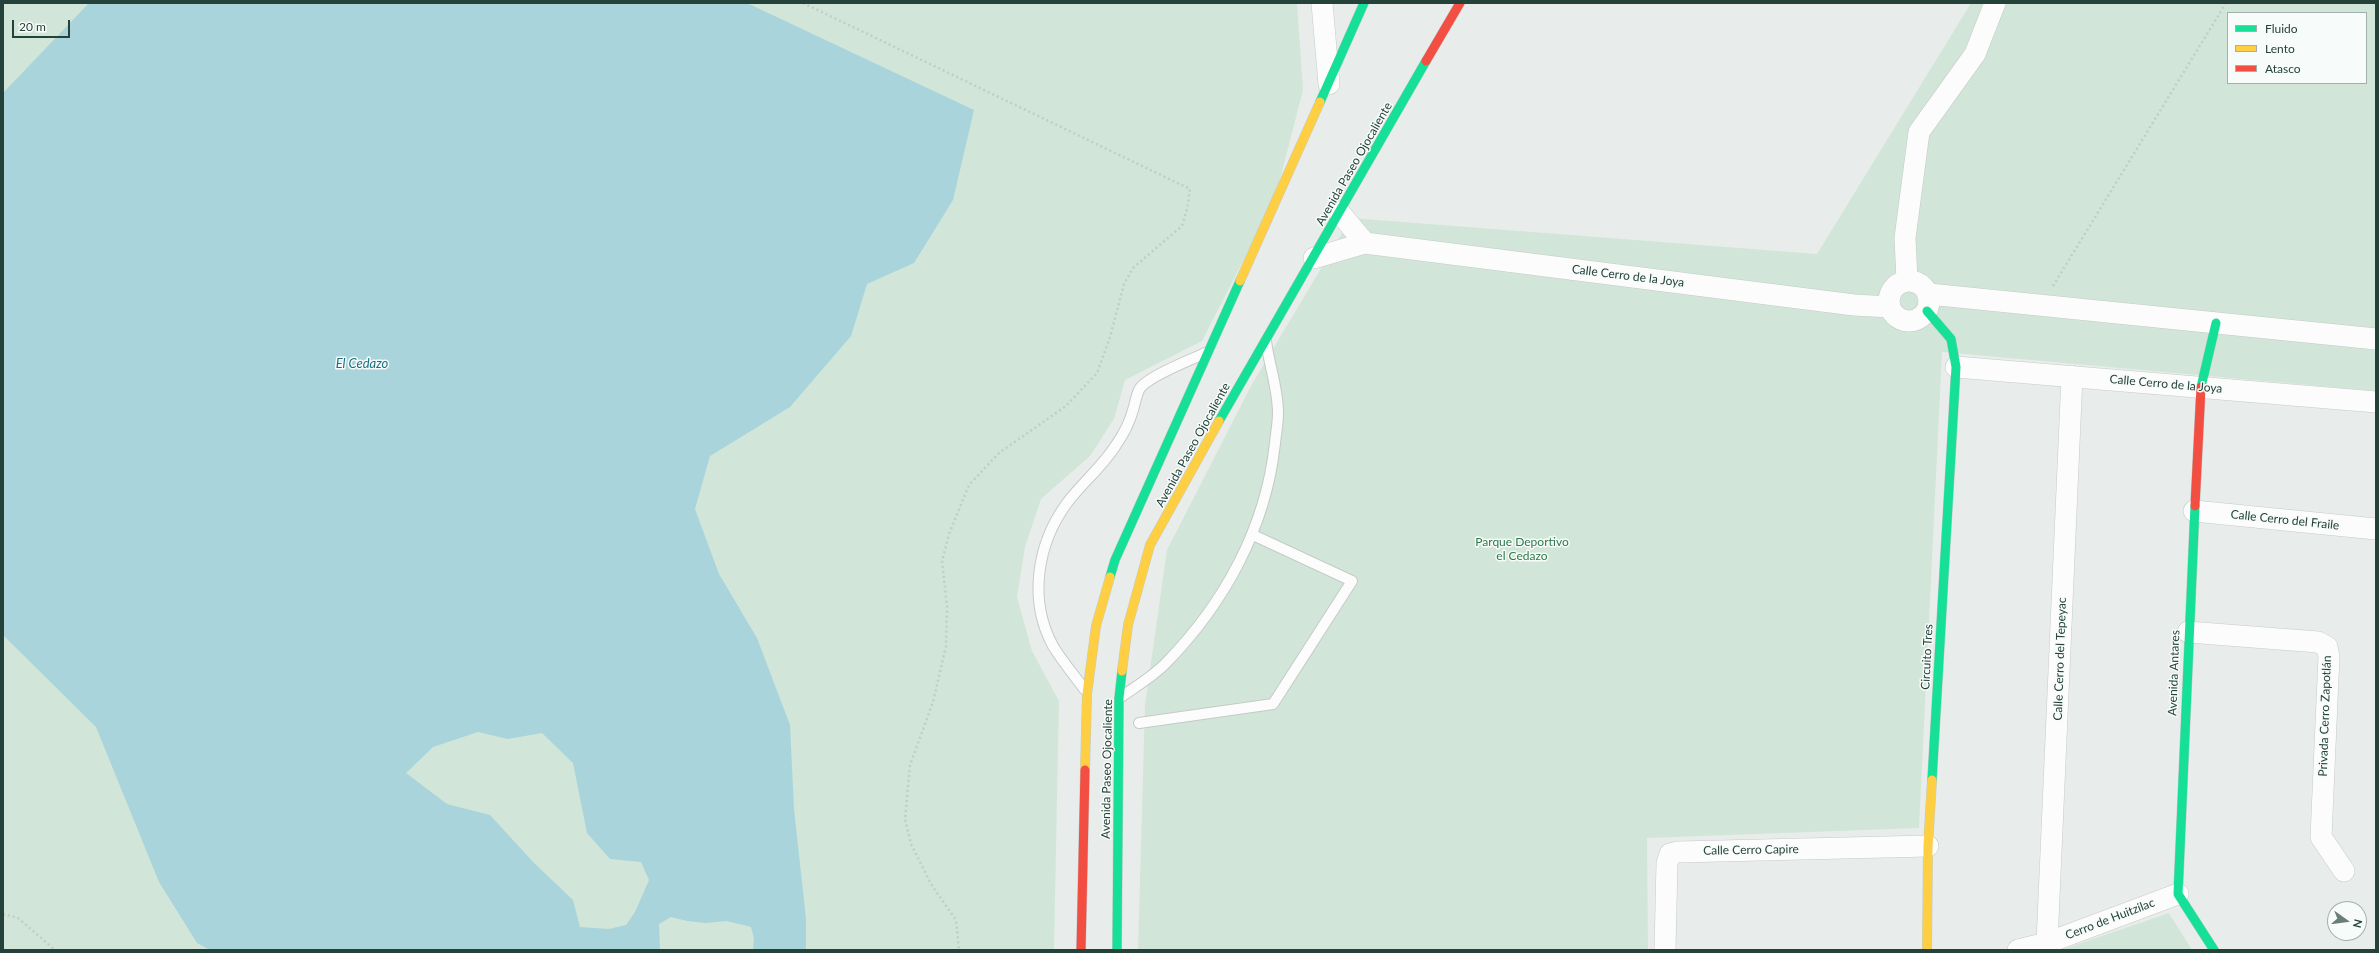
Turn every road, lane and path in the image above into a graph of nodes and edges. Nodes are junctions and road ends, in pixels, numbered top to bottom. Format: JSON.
{"nodes":[{"id":1,"x":803,"y":3,"type":"edge"},
{"id":2,"x":1322,"y":3,"type":"edge"},
{"id":3,"x":1364,"y":3,"type":"edge"},
{"id":4,"x":1460,"y":3,"type":"edge"},
{"id":5,"x":1995,"y":3,"type":"edge"},
{"id":6,"x":2226,"y":3,"type":"edge"},
{"id":7,"x":1329,"y":84,"type":"junction"},
{"id":8,"x":1339,"y":212,"type":"junction"},
{"id":9,"x":1365,"y":243,"type":"junction"},
{"id":10,"x":1314,"y":258,"type":"junction"},
{"id":11,"x":1907,"y":280,"type":"junction"},
{"id":12,"x":1928,"y":303,"type":"junction"},
{"id":13,"x":2042,"y":306,"type":"junction"},
{"id":14,"x":1890,"y":307,"type":"junction"},
{"id":15,"x":2216,"y":323,"type":"junction"},
{"id":16,"x":1266,"y":337,"type":"junction"},
{"id":17,"x":2376,"y":339,"type":"edge"},
{"id":18,"x":1206,"y":352,"type":"junction"},
{"id":19,"x":1956,"y":366,"type":"junction"},
{"id":20,"x":2072,"y":376,"type":"junction"},
{"id":21,"x":2201,"y":386,"type":"junction"},
{"id":22,"x":2376,"y":402,"type":"edge"},
{"id":23,"x":2194,"y":511,"type":"junction"},
{"id":24,"x":2376,"y":529,"type":"edge"},
{"id":25,"x":1253,"y":535,"type":"junction"},
{"id":26,"x":2188,"y":632,"type":"junction"},
{"id":27,"x":1087,"y":694,"type":"junction"},
{"id":28,"x":1119,"y":698,"type":"junction"},
{"id":29,"x":1139,"y":723,"type":"dead end"},
{"id":30,"x":1928,"y":846,"type":"junction"},
{"id":31,"x":2344,"y":871,"type":"dead end"},
{"id":32,"x":2178,"y":894,"type":"junction"},
{"id":33,"x":3,"y":914,"type":"edge"},
{"id":34,"x":2047,"y":943,"type":"junction"},
{"id":35,"x":55,"y":950,"type":"edge"},
{"id":36,"x":959,"y":950,"type":"edge"},
{"id":37,"x":1081,"y":950,"type":"edge"},
{"id":38,"x":1117,"y":950,"type":"edge"},
{"id":39,"x":1665,"y":950,"type":"edge"},
{"id":40,"x":1927,"y":950,"type":"edge"},
{"id":41,"x":2018,"y":950,"type":"edge"},
{"id":42,"x":2214,"y":950,"type":"edge"}],
"edges":[{"from":1,"to":36,"type":"path"},
{"from":2,"to":7,"type":"street"},
{"from":3,"to":7,"type":"main road","name":"Avenida Paseo Ojocaliente"},
{"from":4,"to":8,"type":"main road","name":"Avenida Paseo Ojocaliente"},
{"from":5,"to":11,"type":"street"},
{"from":6,"to":13,"type":"path"},
{"from":7,"to":18,"type":"main road","name":"Avenida Paseo Ojocaliente"},
{"from":8,"to":9,"type":"street"},
{"from":8,"to":10,"type":"main road","name":"Avenida Paseo Ojocaliente"},
{"from":9,"to":10,"type":"street"},
{"from":9,"to":14,"type":"street","name":"Calle Cerro de la Joya"},
{"from":10,"to":16,"type":"main road","name":"Avenida Paseo Ojocaliente"},
{"from":11,"to":12,"type":"street"},
{"from":11,"to":14,"type":"street"},
{"from":12,"to":13,"type":"street"},
{"from":12,"to":14,"type":"street"},
{"from":12,"to":19,"type":"main road","name":"Circuito Tres"},
{"from":13,"to":15,"type":"street"},
{"from":15,"to":17,"type":"street"},
{"from":15,"to":21,"type":"main road","name":"Avenida Antares"},
{"from":16,"to":25,"type":"lane"},
{"from":16,"to":28,"type":"main road","name":"Avenida Paseo Ojocaliente"},
{"from":18,"to":27,"type":"main road","name":"Avenida Paseo Ojocaliente"},
{"from":18,"to":27,"type":"lane"},
{"from":19,"to":20,"type":"street","name":"Calle Cerro de la Joya"},
{"from":19,"to":30,"type":"main road","name":"Circuito Tres"},
{"from":20,"to":21,"type":"street","name":"Calle Cerro de la Joya"},
{"from":20,"to":34,"type":"street","name":"Calle Cerro del Tepeyac"},
{"from":21,"to":22,"type":"street","name":"Calle Cerro de la Joya"},
{"from":21,"to":23,"type":"main road","name":"Avenida Antares"},
{"from":23,"to":24,"type":"street","name":"Calle Cerro del Fraile"},
{"from":23,"to":26,"type":"main road","name":"Avenida Antares"},
{"from":25,"to":28,"type":"lane"},
{"from":25,"to":29,"type":"lane"},
{"from":26,"to":31,"type":"street","name":"Privada Cerro Zapotlán"},
{"from":26,"to":32,"type":"main road","name":"Avenida Antares"},
{"from":27,"to":37,"type":"main road","name":"Avenida Paseo Ojocaliente"},
{"from":28,"to":38,"type":"main road","name":"Avenida Paseo Ojocaliente"},
{"from":30,"to":39,"type":"street","name":"Calle Cerro Capire"},
{"from":30,"to":40,"type":"main road","name":"Circuito Tres"},
{"from":32,"to":34,"type":"street","name":"Cerro de Huitzilac"},
{"from":32,"to":42,"type":"main road"},
{"from":33,"to":35,"type":"path"},
{"from":34,"to":41,"type":"street","name":"Cerro de Huitzilac"}]}
